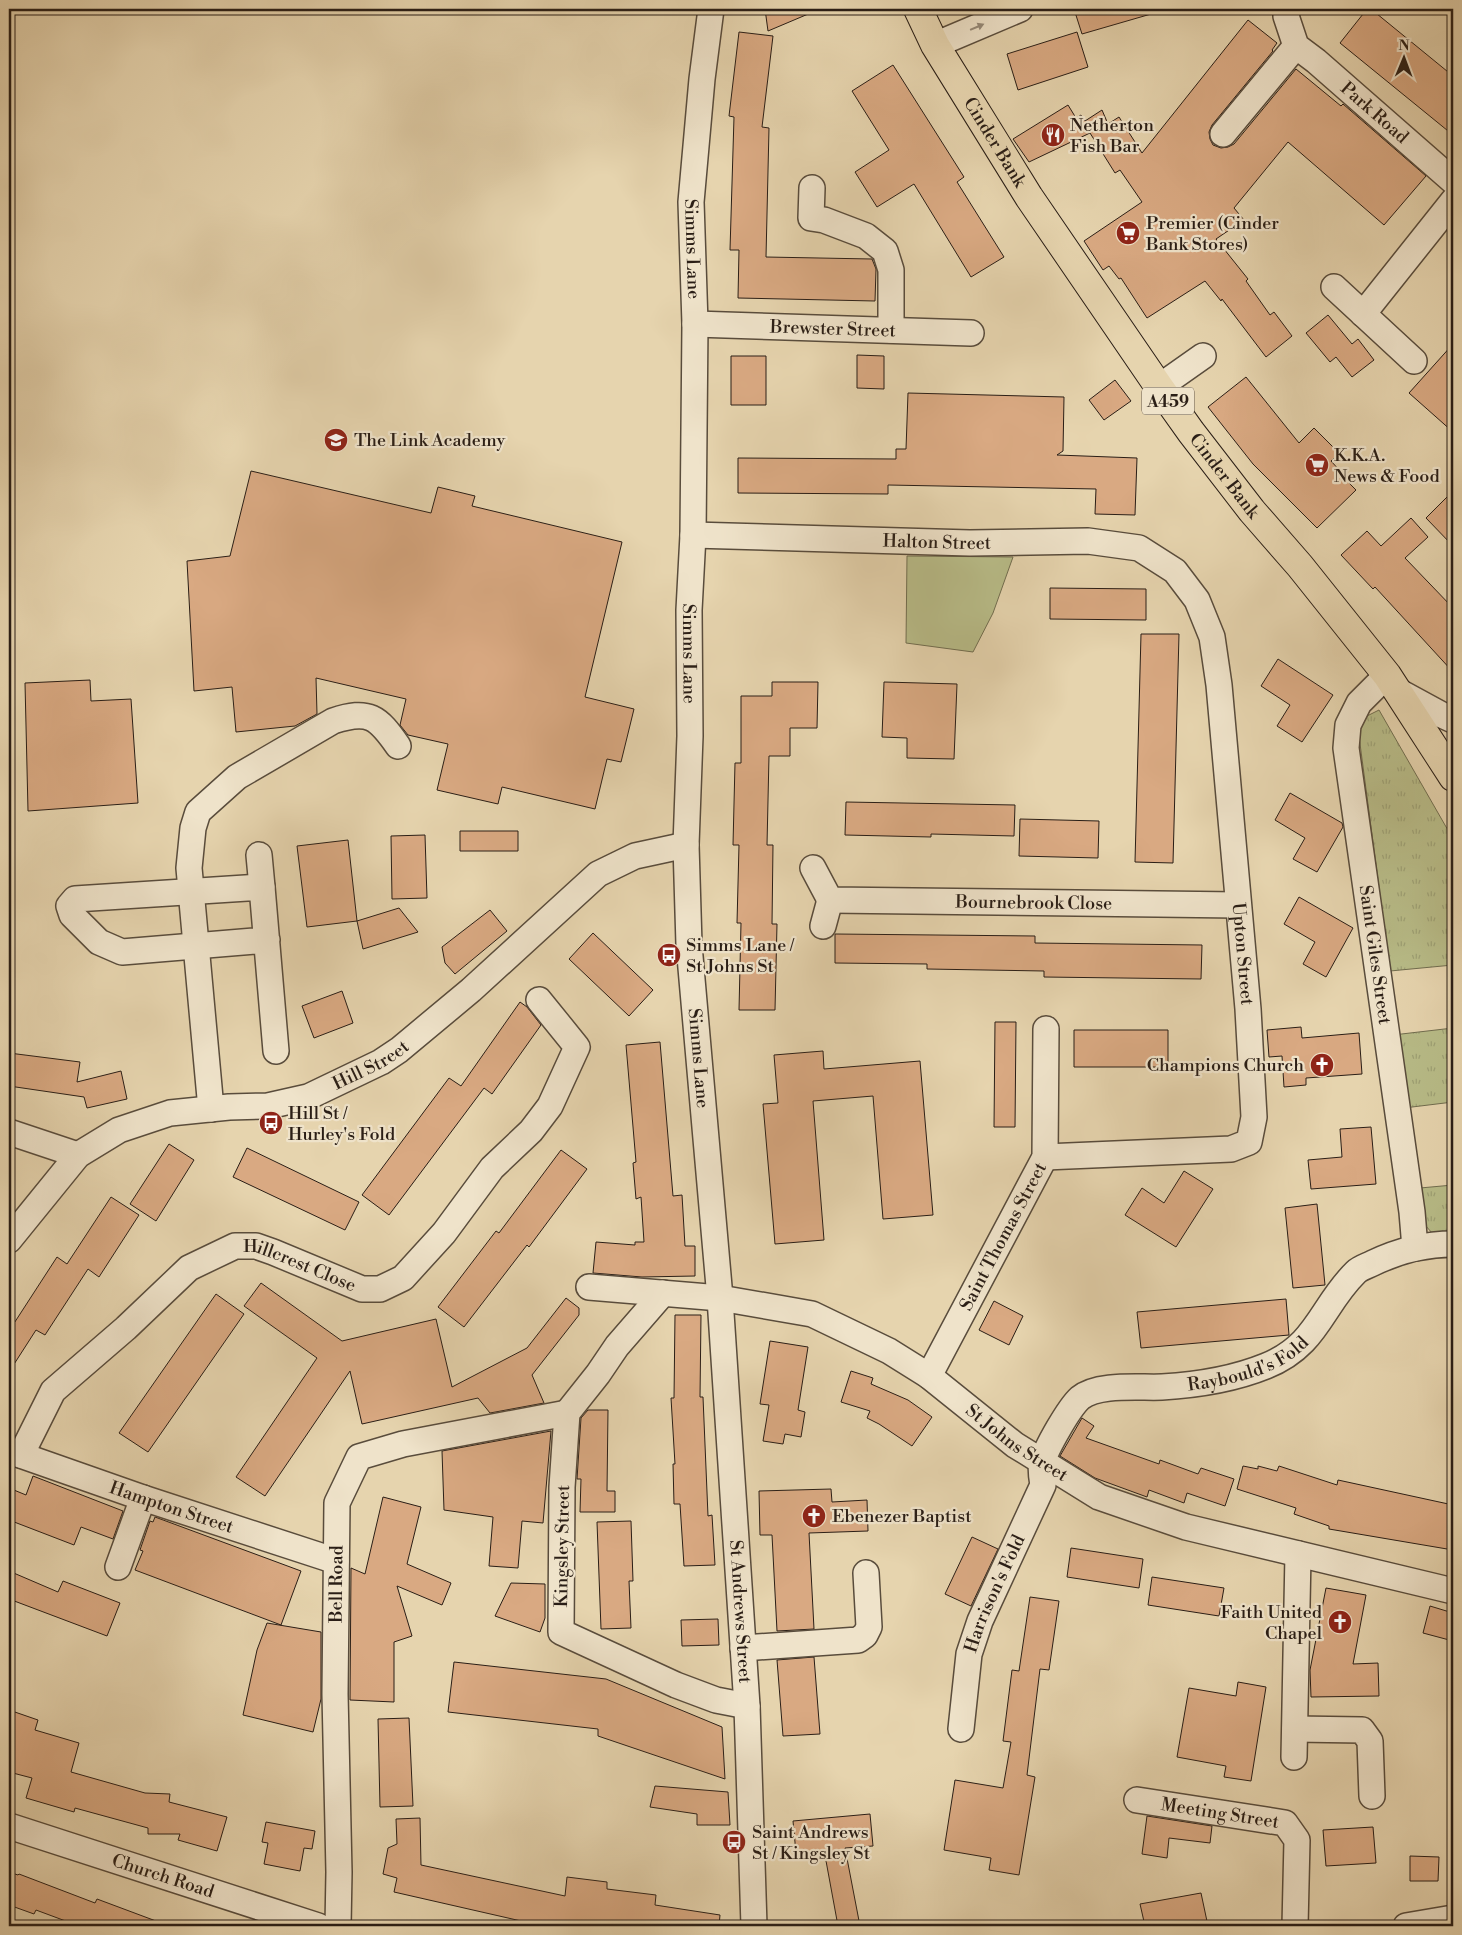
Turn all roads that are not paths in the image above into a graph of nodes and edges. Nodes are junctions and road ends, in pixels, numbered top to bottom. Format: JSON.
{"nodes":[{"id":1,"x":711,"y":9,"type":"edge"},
{"id":2,"x":918,"y":9,"type":"edge"},
{"id":3,"x":1020,"y":9,"type":"edge"},
{"id":4,"x":1288,"y":9,"type":"edge"},
{"id":5,"x":934,"y":45,"type":"junction"},
{"id":6,"x":1296,"y":46,"type":"junction"},
{"id":7,"x":1223,"y":134,"type":"dead end"},
{"id":8,"x":1453,"y":181,"type":"edge"},
{"id":9,"x":812,"y":188,"type":"dead end"},
{"id":10,"x":1453,"y":201,"type":"edge"},
{"id":11,"x":1334,"y":287,"type":"dead end"},
{"id":12,"x":1363,"y":314,"type":"junction"},
{"id":13,"x":695,"y":324,"type":"junction"},
{"id":14,"x":891,"y":330,"type":"junction"},
{"id":15,"x":971,"y":333,"type":"dead end"},
{"id":16,"x":1203,"y":356,"type":"dead end"},
{"id":17,"x":1414,"y":361,"type":"dead end"},
{"id":18,"x":1159,"y":387,"type":"junction"},
{"id":19,"x":693,"y":535,"type":"junction"},
{"id":20,"x":1174,"y":571,"type":"joint"},
{"id":21,"x":1392,"y":682,"type":"junction"},
{"id":22,"x":1453,"y":720,"type":"edge"},
{"id":23,"x":398,"y":746,"type":"dead end"},
{"id":24,"x":1452,"y":772,"type":"edge"},
{"id":25,"x":686,"y":845,"type":"junction"},
{"id":26,"x":259,"y":855,"type":"dead end"},
{"id":27,"x":813,"y":868,"type":"dead end"},
{"id":28,"x":262,"y":887,"type":"junction"},
{"id":29,"x":191,"y":893,"type":"junction"},
{"id":30,"x":830,"y":900,"type":"junction"},
{"id":31,"x":1238,"y":905,"type":"junction"},
{"id":32,"x":823,"y":926,"type":"dead end"},
{"id":33,"x":267,"y":940,"type":"junction"},
{"id":34,"x":196,"y":946,"type":"junction"},
{"id":35,"x":539,"y":1000,"type":"dead end"},
{"id":36,"x":1046,"y":1029,"type":"dead end"},
{"id":37,"x":276,"y":1050,"type":"dead end"},
{"id":38,"x":210,"y":1109,"type":"junction"},
{"id":39,"x":9,"y":1132,"type":"edge"},
{"id":40,"x":78,"y":1154,"type":"junction"},
{"id":41,"x":1045,"y":1156,"type":"junction"},
{"id":42,"x":9,"y":1240,"type":"edge"},
{"id":43,"x":1453,"y":1244,"type":"edge"},
{"id":44,"x":1415,"y":1248,"type":"junction"},
{"id":45,"x":590,"y":1288,"type":"dead end"},
{"id":46,"x":663,"y":1293,"type":"junction"},
{"id":47,"x":720,"y":1298,"type":"junction"},
{"id":48,"x":929,"y":1376,"type":"junction"},
{"id":49,"x":567,"y":1413,"type":"junction"},
{"id":50,"x":15,"y":1453,"type":"edge"},
{"id":51,"x":1042,"y":1463,"type":"junction"},
{"id":52,"x":143,"y":1498,"type":"junction"},
{"id":53,"x":1298,"y":1554,"type":"junction"},
{"id":54,"x":336,"y":1561,"type":"junction"},
{"id":55,"x":118,"y":1567,"type":"dead end"},
{"id":56,"x":866,"y":1573,"type":"dead end"},
{"id":57,"x":1453,"y":1591,"type":"edge"},
{"id":58,"x":743,"y":1648,"type":"junction"},
{"id":59,"x":747,"y":1706,"type":"junction"},
{"id":60,"x":961,"y":1729,"type":"dead end"},
{"id":61,"x":1295,"y":1729,"type":"junction"},
{"id":62,"x":1294,"y":1757,"type":"dead end"},
{"id":63,"x":1372,"y":1796,"type":"dead end"},
{"id":64,"x":1137,"y":1800,"type":"dead end"},
{"id":65,"x":9,"y":1826,"type":"edge"},
{"id":66,"x":1453,"y":1918,"type":"edge"},
{"id":67,"x":318,"y":1926,"type":"edge"},
{"id":68,"x":338,"y":1926,"type":"edge"},
{"id":69,"x":754,"y":1926,"type":"edge"},
{"id":70,"x":1295,"y":1926,"type":"edge"},
{"id":71,"x":1406,"y":1926,"type":"edge"}],
"edges":[{"from":1,"to":13,"type":"street","name":"Simms Lane"},
{"from":2,"to":5,"type":"main road","name":"Cinder Bank","number":"A459"},
{"from":5,"to":3,"type":"street","one_way":true},
{"from":4,"to":6,"type":"street"},
{"from":5,"to":18,"type":"main road","name":"Cinder Bank","number":"A459"},
{"from":6,"to":7,"type":"street"},
{"from":6,"to":8,"type":"street","name":"Park Road"},
{"from":9,"to":14,"type":"street"},
{"from":10,"to":12,"type":"street"},
{"from":11,"to":12,"type":"street"},
{"from":12,"to":17,"type":"street"},
{"from":13,"to":14,"type":"street","name":"Brewster Street"},
{"from":13,"to":19,"type":"street","name":"Simms Lane"},
{"from":14,"to":15,"type":"street","name":"Brewster Street"},
{"from":16,"to":18,"type":"street"},
{"from":18,"to":21,"type":"main road","name":"Cinder Bank","number":"A459"},
{"from":19,"to":20,"type":"street","name":"Halton Street"},
{"from":19,"to":25,"type":"street","name":"Simms Lane"},
{"from":20,"to":31,"type":"street","name":"Upton Street"},
{"from":21,"to":22,"type":"street"},
{"from":21,"to":24,"type":"main road","name":"Cinder Bank","number":"A459"},
{"from":21,"to":44,"type":"street","name":"Saint Giles Street"},
{"from":23,"to":29,"type":"street"},
{"from":25,"to":38,"type":"street","name":"Hill Street"},
{"from":25,"to":47,"type":"street","name":"Simms Lane"},
{"from":26,"to":28,"type":"street"},
{"from":27,"to":30,"type":"street"},
{"from":28,"to":29,"type":"street"},
{"from":28,"to":33,"type":"street"},
{"from":29,"to":34,"type":"street"},
{"from":29,"to":34,"type":"street"},
{"from":30,"to":31,"type":"street","name":"Bournebrook Close"},
{"from":30,"to":32,"type":"street"},
{"from":31,"to":41,"type":"street","name":"Upton Street"},
{"from":33,"to":34,"type":"street"},
{"from":33,"to":37,"type":"street"},
{"from":34,"to":38,"type":"street"},
{"from":35,"to":50,"type":"street","name":"Hillcrest Close"},
{"from":36,"to":41,"type":"street","name":"Saint Thomas Street"},
{"from":38,"to":40,"type":"street","name":"Hill Street"},
{"from":39,"to":40,"type":"street"},
{"from":40,"to":42,"type":"street","name":"Hill Street"},
{"from":41,"to":48,"type":"street","name":"Saint Thomas Street"},
{"from":43,"to":44,"type":"street","name":"Raybould's Fold"},
{"from":44,"to":51,"type":"street","name":"Raybould's Fold"},
{"from":45,"to":46,"type":"street","name":"St Johns Street"},
{"from":46,"to":47,"type":"street","name":"St Johns Street"},
{"from":46,"to":49,"type":"street"},
{"from":47,"to":48,"type":"street","name":"St Johns Street"},
{"from":47,"to":58,"type":"street","name":"St Andrews Street"},
{"from":48,"to":51,"type":"street","name":"St Johns Street"},
{"from":49,"to":54,"type":"street","name":"Bell Road"},
{"from":49,"to":59,"type":"street","name":"Kingsley Street"},
{"from":50,"to":52,"type":"street","name":"Hampton Street"},
{"from":51,"to":53,"type":"street","name":"St Johns Street"},
{"from":51,"to":60,"type":"street","name":"Harrison's Fold"},
{"from":52,"to":54,"type":"street","name":"Hampton Street"},
{"from":52,"to":55,"type":"street"},
{"from":53,"to":57,"type":"street","name":"St Johns Street"},
{"from":53,"to":61,"type":"street"},
{"from":54,"to":68,"type":"street","name":"Bell Road"},
{"from":56,"to":58,"type":"street"},
{"from":58,"to":59,"type":"street","name":"St Andrews Street"},
{"from":59,"to":69,"type":"street","name":"St Andrews Street"},
{"from":61,"to":62,"type":"street"},
{"from":61,"to":63,"type":"street"},
{"from":64,"to":70,"type":"street","name":"Meeting Street"},
{"from":65,"to":67,"type":"street","name":"Church Road"},
{"from":66,"to":71,"type":"street"}]}
